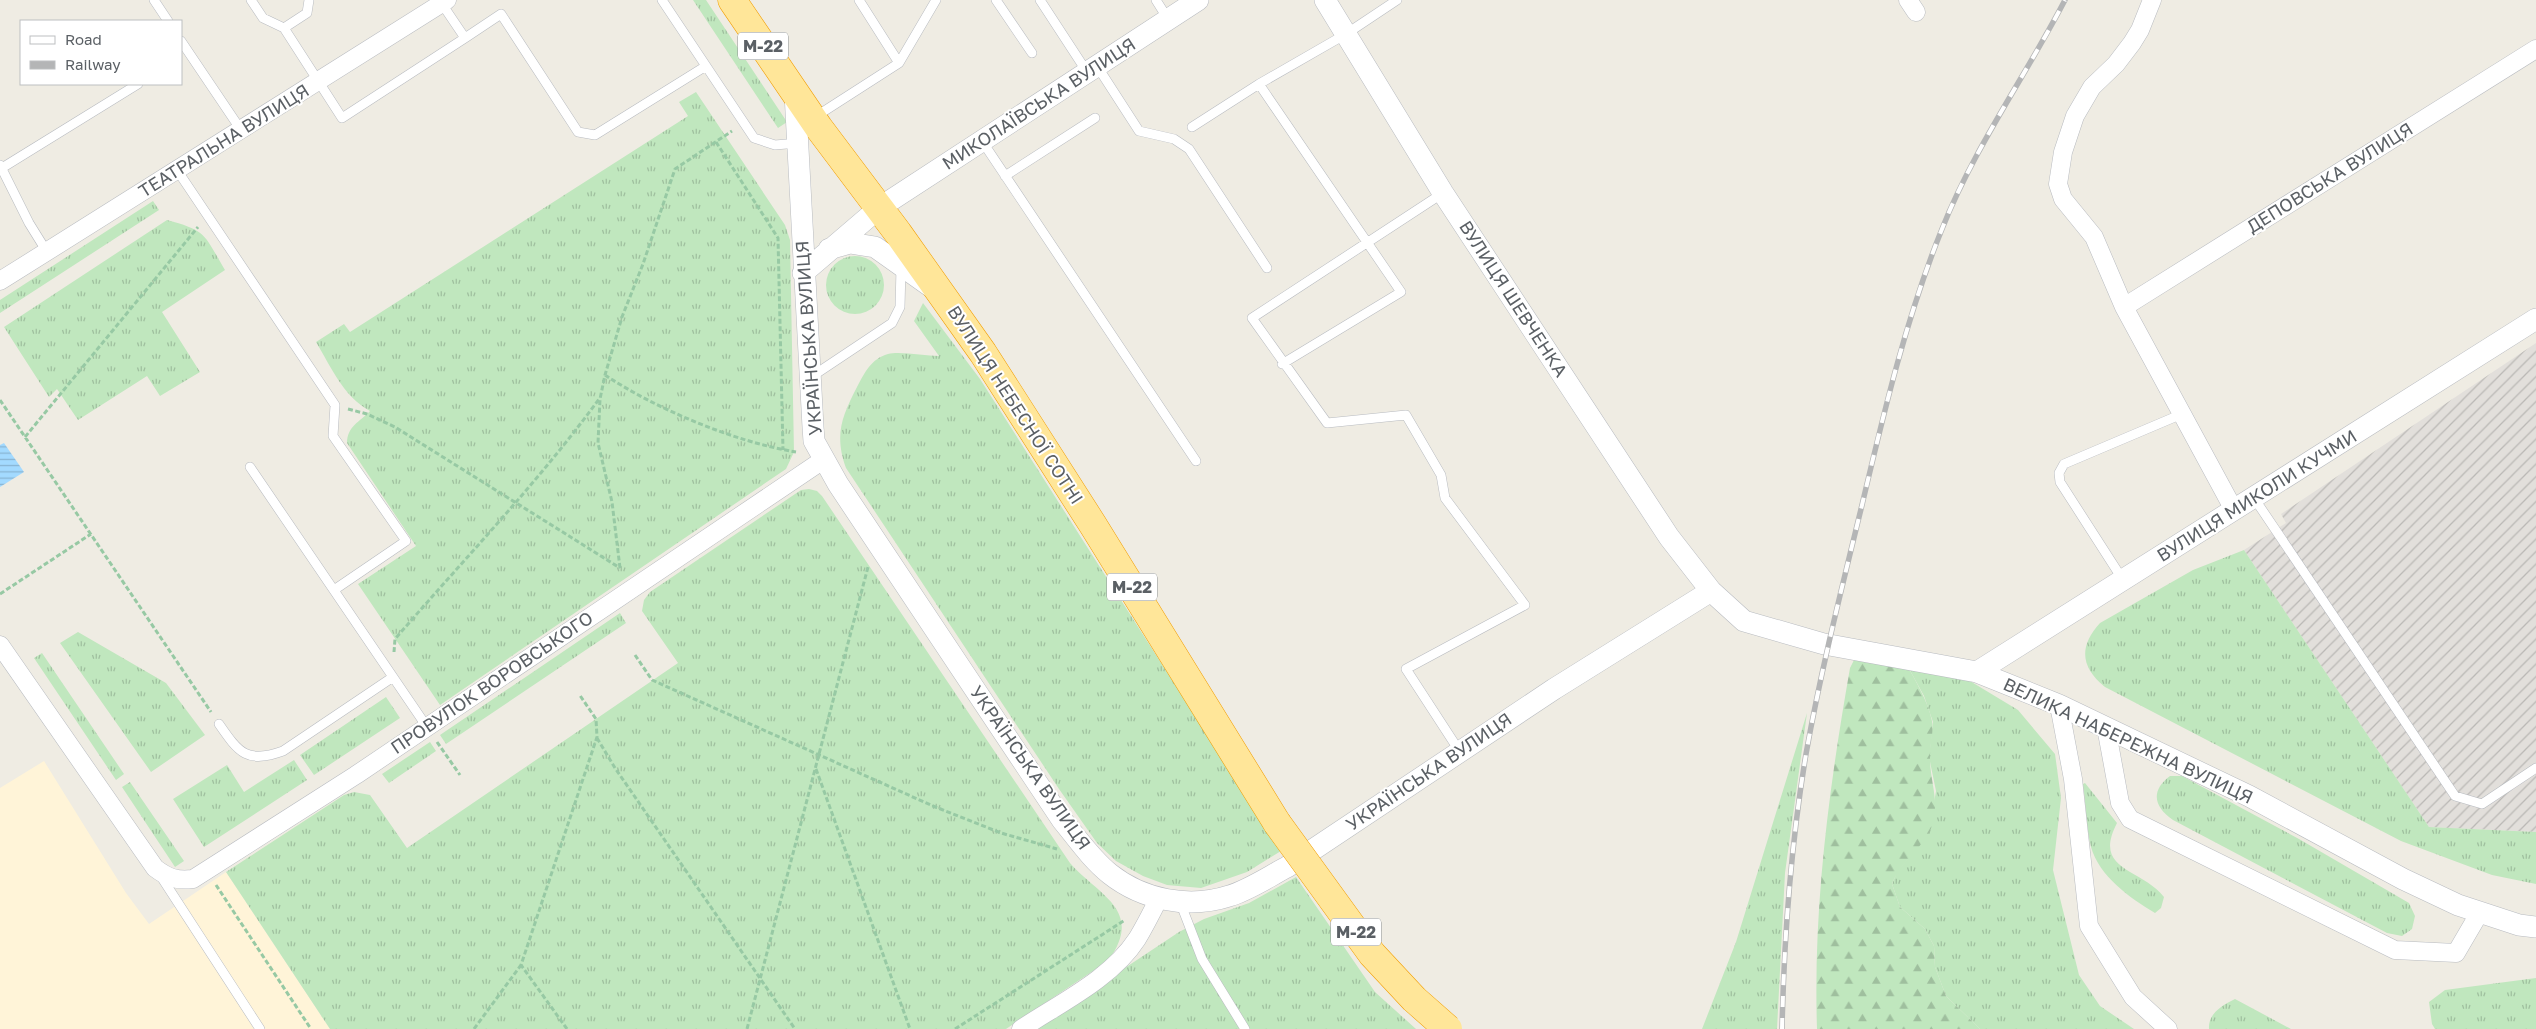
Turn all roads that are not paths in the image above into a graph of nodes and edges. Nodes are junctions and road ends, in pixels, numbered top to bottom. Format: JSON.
{"nodes":[{"id":1,"x":154,"y":0,"type":"edge"},
{"id":2,"x":251,"y":0,"type":"edge"},
{"id":3,"x":309,"y":0,"type":"edge"},
{"id":4,"x":662,"y":0,"type":"edge"},
{"id":5,"x":732,"y":0,"type":"edge"},
{"id":6,"x":859,"y":0,"type":"edge"},
{"id":7,"x":936,"y":0,"type":"edge"},
{"id":8,"x":996,"y":0,"type":"edge"},
{"id":9,"x":1040,"y":0,"type":"edge"},
{"id":10,"x":1156,"y":0,"type":"edge"},
{"id":11,"x":1198,"y":0,"type":"edge"},
{"id":12,"x":1325,"y":0,"type":"edge"},
{"id":13,"x":1397,"y":0,"type":"edge"},
{"id":14,"x":2152,"y":0,"type":"edge"},
{"id":15,"x":444,"y":2,"type":"edge"},
{"id":16,"x":1168,"y":19,"type":"junction"},
{"id":17,"x":167,"y":20,"type":"edge"},
{"id":18,"x":284,"y":28,"type":"junction"},
{"id":19,"x":1346,"y":34,"type":"junction"},
{"id":20,"x":465,"y":38,"type":"junction"},
{"id":21,"x":2536,"y":49,"type":"edge"},
{"id":22,"x":1032,"y":53,"type":"dead end"},
{"id":23,"x":185,"y":55,"type":"edge"},
{"id":24,"x":899,"y":63,"type":"junction"},
{"id":25,"x":706,"y":66,"type":"junction"},
{"id":26,"x":1092,"y":69,"type":"junction"},
{"id":27,"x":318,"y":82,"type":"junction"},
{"id":28,"x":1259,"y":84,"type":"junction"},
{"id":29,"x":136,"y":85,"type":"edge"},
{"id":30,"x":795,"y":93,"type":"junction"},
{"id":31,"x":1095,"y":118,"type":"dead end"},
{"id":32,"x":816,"y":123,"type":"junction"},
{"id":33,"x":1192,"y":127,"type":"dead end"},
{"id":34,"x":241,"y":130,"type":"junction"},
{"id":35,"x":981,"y":141,"type":"junction"},
{"id":36,"x":797,"y":144,"type":"junction"},
{"id":37,"x":1,"y":166,"type":"edge"},
{"id":38,"x":176,"y":170,"type":"junction"},
{"id":39,"x":1005,"y":176,"type":"junction"},
{"id":40,"x":1443,"y":193,"type":"junction"},
{"id":41,"x":879,"y":208,"type":"junction"},
{"id":42,"x":898,"y":233,"type":"junction"},
{"id":43,"x":1368,"y":242,"type":"junction"},
{"id":44,"x":829,"y":249,"type":"junction"},
{"id":45,"x":47,"y":252,"type":"junction"},
{"id":46,"x":901,"y":264,"type":"junction"},
{"id":47,"x":1267,"y":268,"type":"dead end"},
{"id":48,"x":803,"y":273,"type":"junction"},
{"id":49,"x":0,"y":281,"type":"edge"},
{"id":50,"x":941,"y":294,"type":"junction"},
{"id":51,"x":2124,"y":307,"type":"junction"},
{"id":52,"x":2536,"y":319,"type":"edge"},
{"id":53,"x":1282,"y":364,"type":"junction"},
{"id":54,"x":809,"y":379,"type":"junction"},
{"id":55,"x":2182,"y":414,"type":"junction"},
{"id":56,"x":823,"y":460,"type":"junction"},
{"id":57,"x":1196,"y":461,"type":"dead end"},
{"id":58,"x":250,"y":467,"type":"dead end"},
{"id":59,"x":2254,"y":498,"type":"junction"},
{"id":60,"x":2234,"y":510,"type":"junction"},
{"id":61,"x":2123,"y":580,"type":"junction"},
{"id":62,"x":334,"y":590,"type":"junction"},
{"id":63,"x":1711,"y":591,"type":"junction"},
{"id":64,"x":0,"y":645,"type":"edge"},
{"id":65,"x":1977,"y":672,"type":"junction"},
{"id":66,"x":393,"y":677,"type":"junction"},
{"id":67,"x":2059,"y":705,"type":"junction"},
{"id":68,"x":219,"y":724,"type":"road end"},
{"id":69,"x":427,"y":727,"type":"junction"},
{"id":70,"x":2106,"y":727,"type":"junction"},
{"id":71,"x":1460,"y":752,"type":"junction"},
{"id":72,"x":2536,"y":768,"type":"edge"},
{"id":73,"x":155,"y":868,"type":"junction"},
{"id":74,"x":1159,"y":898,"type":"junction"},
{"id":75,"x":1180,"y":902,"type":"junction"},
{"id":76,"x":2480,"y":912,"type":"junction"},
{"id":77,"x":2536,"y":927,"type":"edge"},
{"id":78,"x":260,"y":1029,"type":"edge"},
{"id":79,"x":1021,"y":1029,"type":"edge"},
{"id":80,"x":1244,"y":1029,"type":"edge"},
{"id":81,"x":1448,"y":1029,"type":"edge"},
{"id":82,"x":2168,"y":1029,"type":"edge"}],
"edges":[{"from":1,"to":17,"type":"lane"},
{"from":2,"to":18,"type":"lane"},
{"from":3,"to":18,"type":"lane"},
{"from":4,"to":25,"type":"lane"},
{"from":5,"to":30,"type":"highway","name":"ВУЛИЦЯ НЕБЕСНОЇ СОТНІ","number":"М-22"},
{"from":6,"to":24,"type":"lane"},
{"from":7,"to":24,"type":"lane"},
{"from":8,"to":22,"type":"lane"},
{"from":9,"to":26,"type":"lane"},
{"from":10,"to":16,"type":"lane"},
{"from":11,"to":16,"type":"street","name":"МИКОЛАЇВСЬКА ВУЛИЦЯ"},
{"from":12,"to":19,"type":"street","name":"ВУЛИЦЯ ШЕВЧЕНКА"},
{"from":13,"to":19,"type":"lane"},
{"from":14,"to":51,"type":"street"},
{"from":15,"to":20,"type":"lane"},
{"from":15,"to":27,"type":"street","name":"ТЕАТРАЛЬНА ВУЛИЦЯ"},
{"from":16,"to":26,"type":"street","name":"МИКОЛАЇВСЬКА ВУЛИЦЯ"},
{"from":18,"to":27,"type":"lane"},
{"from":19,"to":28,"type":"lane"},
{"from":19,"to":40,"type":"street","name":"ВУЛИЦЯ ШЕВЧЕНКА"},
{"from":20,"to":25,"type":"lane"},
{"from":20,"to":27,"type":"lane"},
{"from":21,"to":51,"type":"street","name":"ДЕПОВСЬКА ВУЛИЦЯ"},
{"from":23,"to":34,"type":"lane"},
{"from":24,"to":32,"type":"lane"},
{"from":25,"to":36,"type":"lane"},
{"from":26,"to":35,"type":"street","name":"МИКОЛАЇВСЬКА ВУЛИЦЯ"},
{"from":26,"to":47,"type":"lane"},
{"from":27,"to":34,"type":"street","name":"ТЕАТРАЛЬНА ВУЛИЦЯ"},
{"from":28,"to":33,"type":"lane"},
{"from":28,"to":43,"type":"lane"},
{"from":29,"to":37,"type":"lane"},
{"from":30,"to":32,"type":"highway","name":"ВУЛИЦЯ НЕБЕСНОЇ СОТНІ","number":"М-22"},
{"from":30,"to":36,"type":"street","name":"УКРАЇНСЬКА ВУЛИЦЯ"},
{"from":31,"to":39,"type":"lane"},
{"from":32,"to":36,"type":"lane"},
{"from":32,"to":41,"type":"highway","name":"ВУЛИЦЯ НЕБЕСНОЇ СОТНІ","number":"М-22"},
{"from":34,"to":38,"type":"street","name":"ТЕАТРАЛЬНА ВУЛИЦЯ"},
{"from":35,"to":39,"type":"lane"},
{"from":35,"to":41,"type":"street","name":"МИКОЛАЇВСЬКА ВУЛИЦЯ"},
{"from":36,"to":48,"type":"street","name":"УКРАЇНСЬКА ВУЛИЦЯ"},
{"from":37,"to":45,"type":"lane"},
{"from":38,"to":45,"type":"street","name":"ТЕАТРАЛЬНА ВУЛИЦЯ"},
{"from":38,"to":62,"type":"lane"},
{"from":39,"to":57,"type":"lane"},
{"from":40,"to":43,"type":"lane"},
{"from":40,"to":63,"type":"street","name":"ВУЛИЦЯ ШЕВЧЕНКА"},
{"from":41,"to":42,"type":"highway","name":"ВУЛИЦЯ НЕБЕСНОЇ СОТНІ","number":"М-22"},
{"from":41,"to":44,"type":"street","name":"МИКОЛАЇВСЬКА ВУЛИЦЯ"},
{"from":42,"to":46,"type":"lane"},
{"from":42,"to":50,"type":"highway","name":"ВУЛИЦЯ НЕБЕСНОЇ СОТНІ","number":"М-22"},
{"from":43,"to":53,"type":"lane"},
{"from":43,"to":53,"type":"lane"},
{"from":44,"to":46,"type":"street"},
{"from":44,"to":48,"type":"street","name":"МИКОЛАЇВСЬКА ВУЛИЦЯ"},
{"from":45,"to":49,"type":"street","name":"ТЕАТРАЛЬНА ВУЛИЦЯ"},
{"from":46,"to":50,"type":"street"},
{"from":46,"to":54,"type":"lane"},
{"from":48,"to":54,"type":"street","name":"УКРАЇНСЬКА ВУЛИЦЯ"},
{"from":50,"to":81,"type":"highway","name":"ВУЛИЦЯ НЕБЕСНОЇ СОТНІ","number":"М-22","bridge":true},
{"from":51,"to":55,"type":"street"},
{"from":52,"to":59,"type":"street","name":"ВУЛИЦЯ МИКОЛИ КУЧМИ"},
{"from":53,"to":71,"type":"lane"},
{"from":54,"to":56,"type":"street","name":"УКРАЇНСЬКА ВУЛИЦЯ"},
{"from":55,"to":60,"type":"street"},
{"from":55,"to":61,"type":"lane"},
{"from":56,"to":69,"type":"street","name":"ПРОВУЛОК ВОРОВСЬКОГО"},
{"from":56,"to":74,"type":"street","name":"УКРАЇНСЬКА ВУЛИЦЯ"},
{"from":58,"to":62,"type":"lane"},
{"from":59,"to":60,"type":"street","name":"ВУЛИЦЯ МИКОЛИ КУЧМИ"},
{"from":59,"to":72,"type":"lane"},
{"from":60,"to":61,"type":"street","name":"ВУЛИЦЯ МИКОЛИ КУЧМИ"},
{"from":61,"to":65,"type":"street","name":"ВУЛИЦЯ МИКОЛИ КУЧМИ"},
{"from":62,"to":66,"type":"lane"},
{"from":63,"to":65,"type":"street","name":"ВЕЛИКА НАБЕРЕЖНА ВУЛИЦЯ"},
{"from":63,"to":71,"type":"street","name":"УКРАЇНСЬКА ВУЛИЦЯ"},
{"from":64,"to":73,"type":"street"},
{"from":65,"to":67,"type":"street","name":"ВЕЛИКА НАБЕРЕЖНА ВУЛИЦЯ"},
{"from":66,"to":68,"type":"lane"},
{"from":66,"to":69,"type":"lane"},
{"from":67,"to":70,"type":"street","name":"ВЕЛИКА НАБЕРЕЖНА ВУЛИЦЯ"},
{"from":67,"to":82,"type":"street"},
{"from":69,"to":73,"type":"street","name":"ПРОВУЛОК ВОРОВСЬКОГО"},
{"from":70,"to":76,"type":"street","name":"ВЕЛИКА НАБЕРЕЖНА ВУЛИЦЯ"},
{"from":70,"to":76,"type":"street"},
{"from":71,"to":75,"type":"street","name":"УКРАЇНСЬКА ВУЛИЦЯ"},
{"from":73,"to":78,"type":"lane"},
{"from":74,"to":75,"type":"street","name":"УКРАЇНСЬКА ВУЛИЦЯ"},
{"from":74,"to":79,"type":"street"},
{"from":75,"to":80,"type":"lane"},
{"from":76,"to":77,"type":"street","name":"ВЕЛИКА НАБЕРЕЖНА ВУЛИЦЯ"}]}
